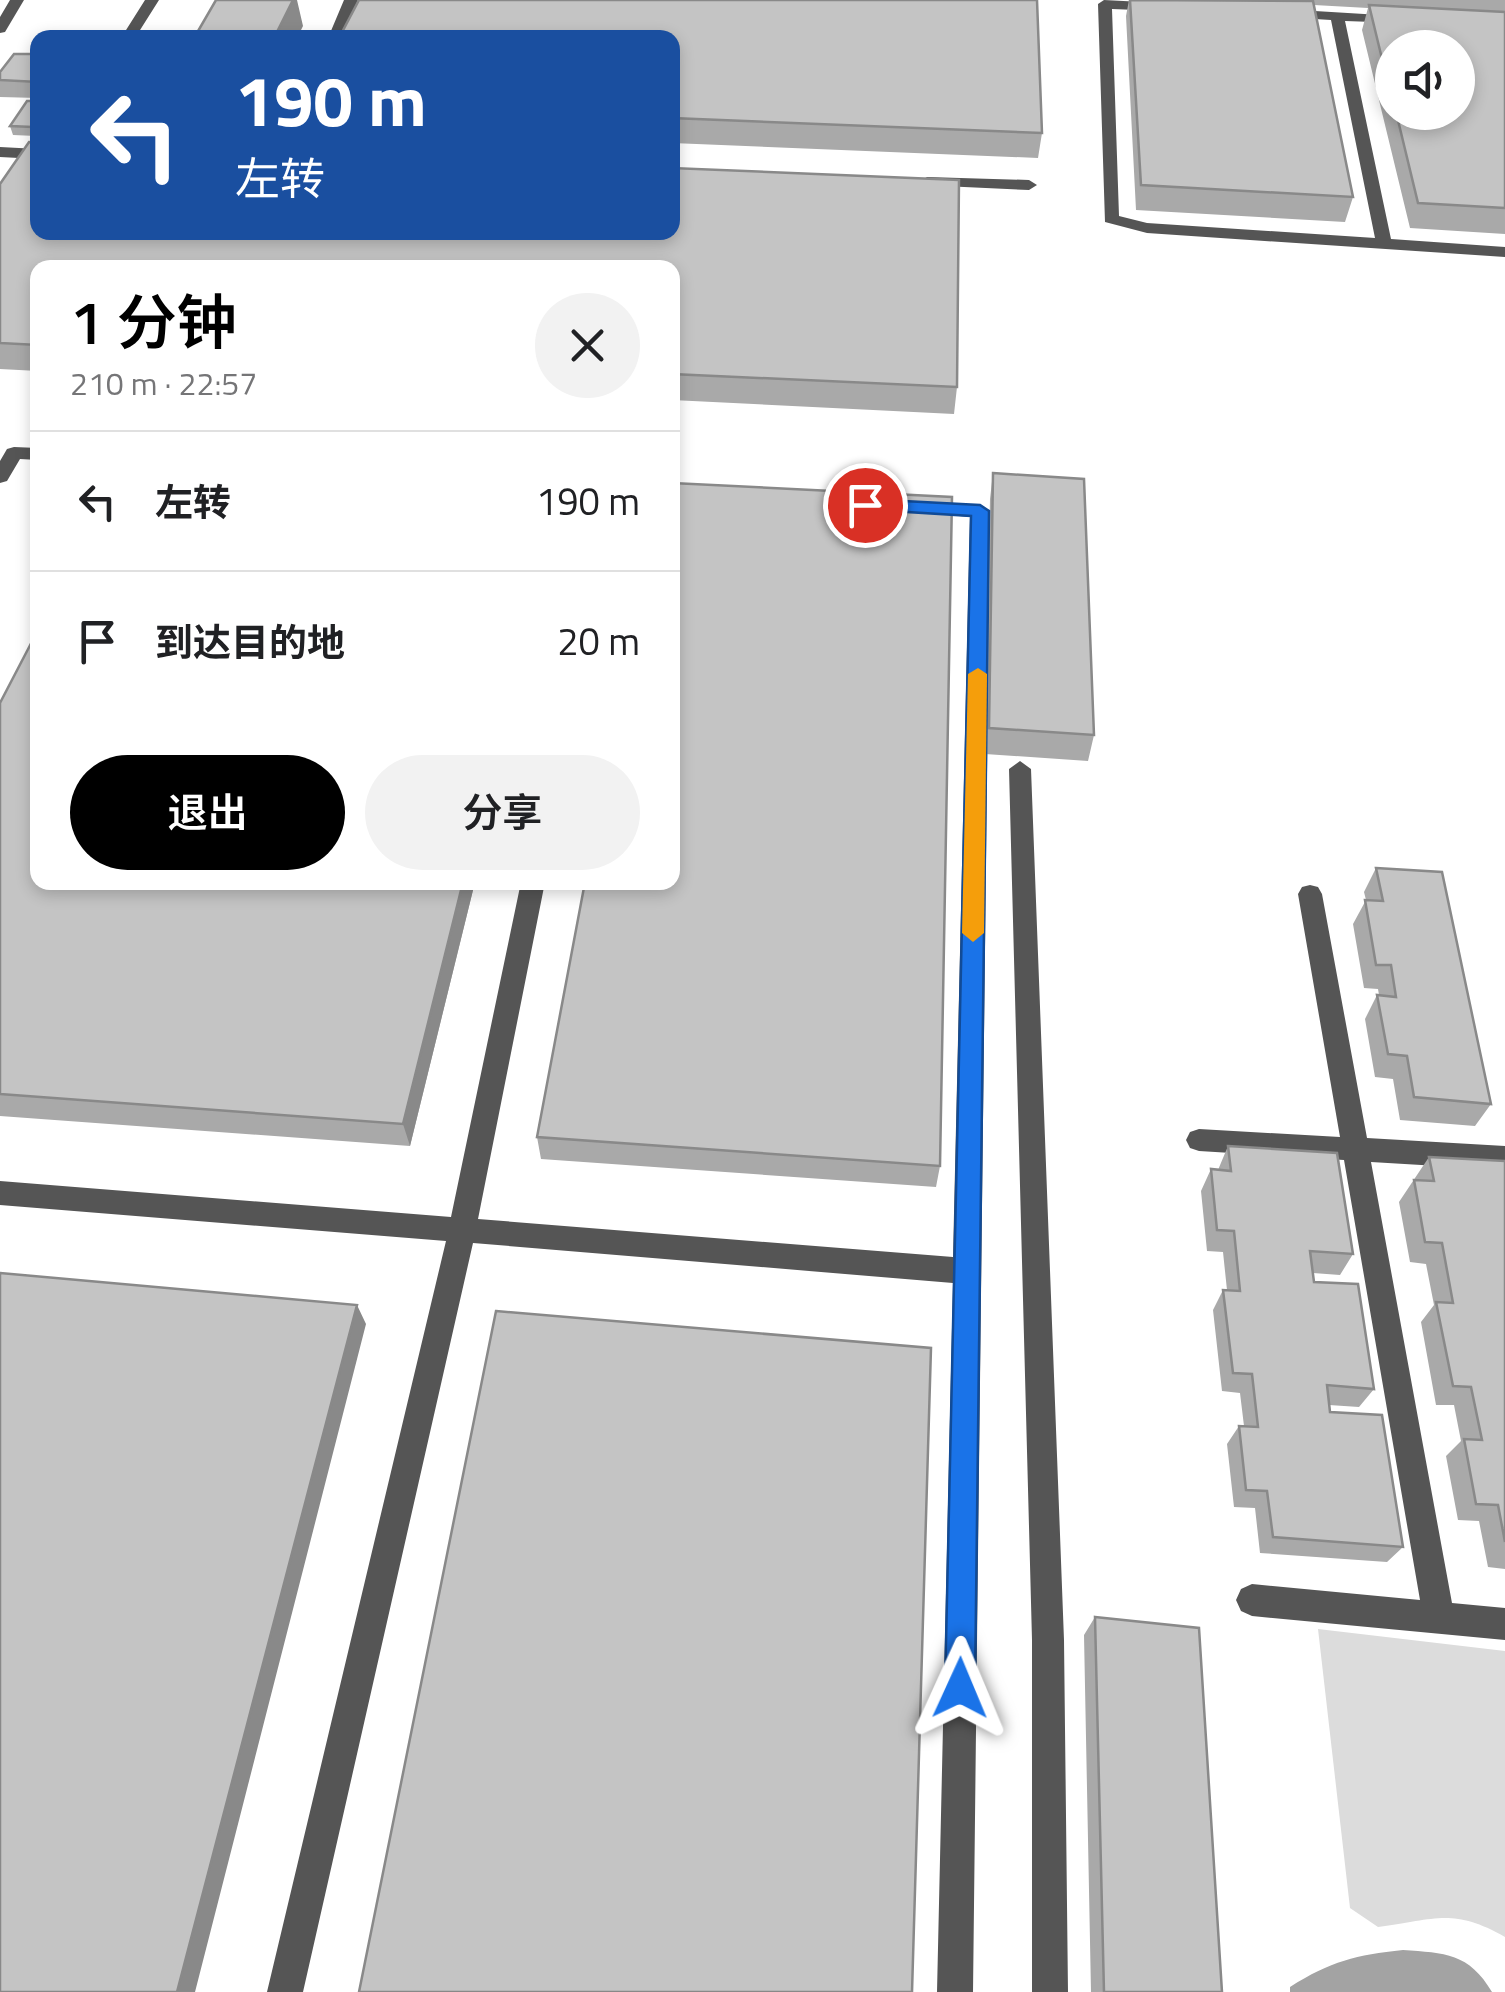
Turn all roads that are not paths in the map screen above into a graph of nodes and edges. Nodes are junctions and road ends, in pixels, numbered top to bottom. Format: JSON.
{"nodes":[{"id":1,"x":17,"y":0,"type":"edge"},
{"id":2,"x":152,"y":0,"type":"edge"},
{"id":3,"x":351,"y":0,"type":"edge"},
{"id":4,"x":1172,"y":7,"type":"edge"},
{"id":5,"x":1264,"y":12,"type":"edge"},
{"id":6,"x":1337,"y":16,"type":"junction"},
{"id":7,"x":1412,"y":21,"type":"edge"},
{"id":8,"x":0,"y":29,"type":"edge"},
{"id":9,"x":133,"y":30,"type":"edge"},
{"id":10,"x":338,"y":30,"type":"edge"},
{"id":11,"x":0,"y":152,"type":"edge"},
{"id":12,"x":30,"y":154,"type":"edge"},
{"id":13,"x":910,"y":182,"type":"edge"},
{"id":14,"x":1029,"y":185,"type":"dead end"},
{"id":15,"x":1384,"y":244,"type":"junction"},
{"id":16,"x":1505,"y":252,"type":"edge"},
{"id":17,"x":30,"y":453,"type":"edge"},
{"id":18,"x":0,"y":478,"type":"edge"},
{"id":19,"x":904,"y":507,"type":"edge"},
{"id":20,"x":1020,"y":768,"type":"edge"},
{"id":21,"x":531,"y":890,"type":"edge"},
{"id":22,"x":1310,"y":894,"type":"dead end"},
{"id":23,"x":1199,"y":1140,"type":"dead end"},
{"id":24,"x":1356,"y":1150,"type":"junction"},
{"id":25,"x":1505,"y":1158,"type":"edge"},
{"id":26,"x":0,"y":1193,"type":"edge"},
{"id":27,"x":462,"y":1230,"type":"junction"},
{"id":28,"x":966,"y":1272,"type":"junction"},
{"id":29,"x":1252,"y":1600,"type":"dead end"},
{"id":30,"x":1440,"y":1618,"type":"junction"},
{"id":31,"x":1505,"y":1624,"type":"edge"},
{"id":32,"x":285,"y":1992,"type":"edge"},
{"id":33,"x":955,"y":1992,"type":"edge"},
{"id":34,"x":1050,"y":1992,"type":"edge"}],
"edges":[{"from":1,"to":8,"type":"street"},
{"from":2,"to":9,"type":"street"},
{"from":3,"to":10,"type":"street"},
{"from":4,"to":15,"type":"street"},
{"from":5,"to":6,"type":"street"},
{"from":6,"to":7,"type":"street"},
{"from":6,"to":15,"type":"street"},
{"from":11,"to":12,"type":"street"},
{"from":13,"to":14,"type":"street"},
{"from":15,"to":16,"type":"street"},
{"from":17,"to":18,"type":"street"},
{"from":19,"to":28,"type":"street"},
{"from":20,"to":34,"type":"street"},
{"from":21,"to":27,"type":"street"},
{"from":22,"to":24,"type":"street"},
{"from":23,"to":24,"type":"street"},
{"from":24,"to":25,"type":"street"},
{"from":24,"to":30,"type":"street"},
{"from":26,"to":27,"type":"street"},
{"from":27,"to":28,"type":"street"},
{"from":27,"to":32,"type":"street"},
{"from":28,"to":33,"type":"street"},
{"from":29,"to":30,"type":"street"},
{"from":30,"to":31,"type":"street"}]}
